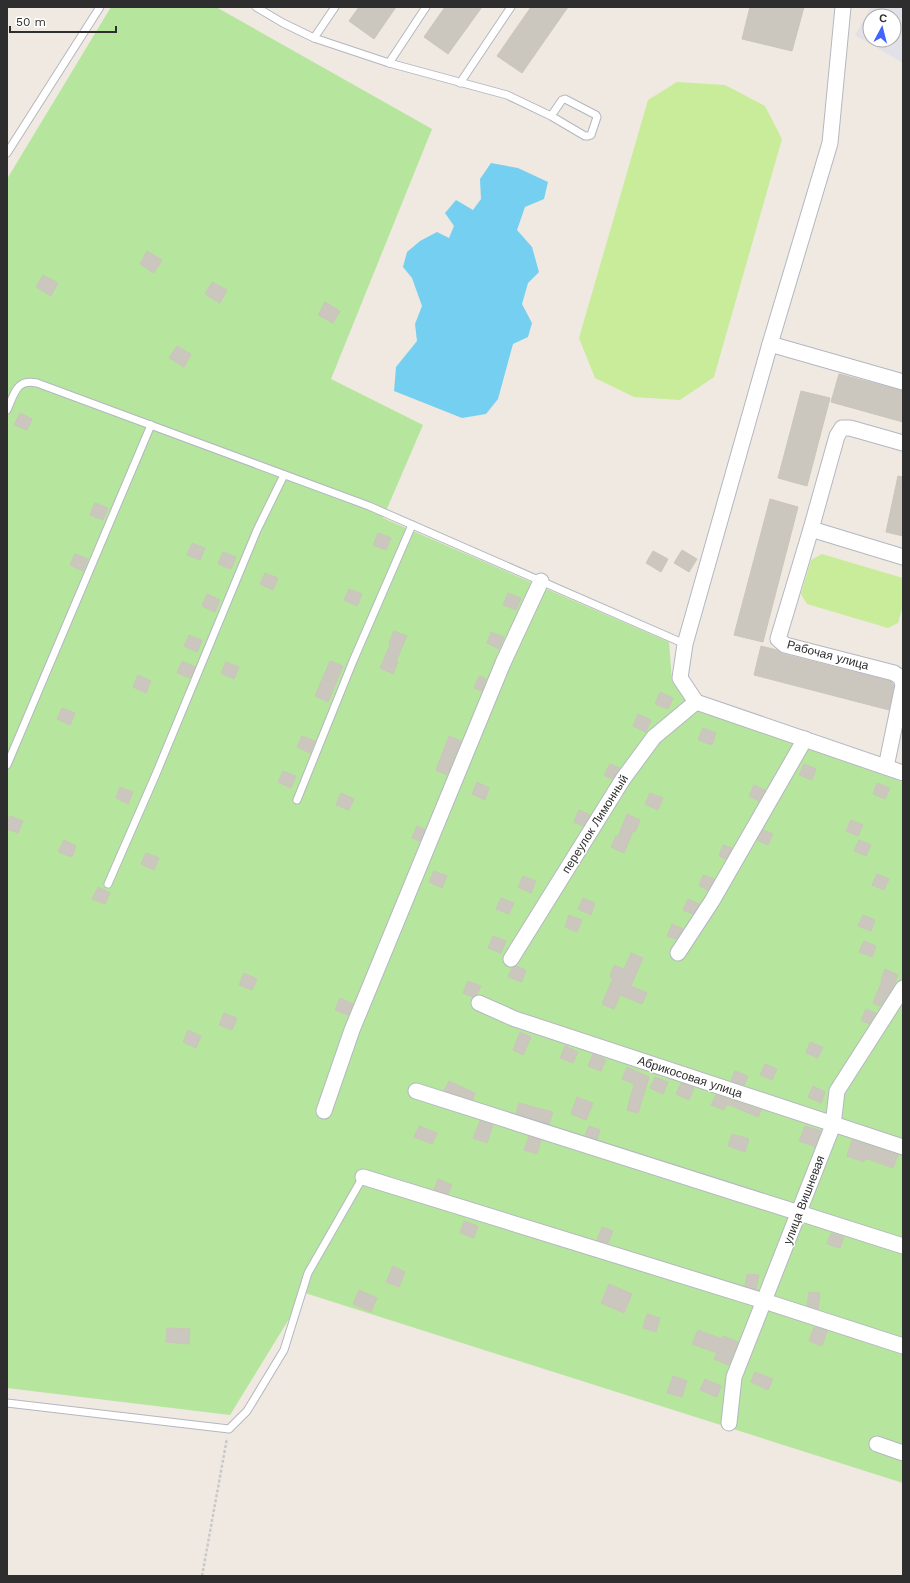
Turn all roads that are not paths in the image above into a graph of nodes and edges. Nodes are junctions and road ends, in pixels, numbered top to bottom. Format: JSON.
{"nodes":[{"id":1,"x":100,"y":7,"type":"edge"},
{"id":2,"x":256,"y":7,"type":"edge"},
{"id":3,"x":335,"y":7,"type":"edge"},
{"id":4,"x":426,"y":7,"type":"edge"},
{"id":5,"x":511,"y":7,"type":"edge"},
{"id":6,"x":843,"y":7,"type":"edge"},
{"id":7,"x":314,"y":38,"type":"junction"},
{"id":8,"x":389,"y":63,"type":"junction"},
{"id":9,"x":460,"y":83,"type":"junction"},
{"id":10,"x":551,"y":116,"type":"junction"},
{"id":11,"x":7,"y":153,"type":"edge"},
{"id":12,"x":770,"y":344,"type":"junction"},
{"id":13,"x":903,"y":382,"type":"edge"},
{"id":14,"x":7,"y":410,"type":"edge"},
{"id":15,"x":151,"y":425,"type":"junction"},
{"id":16,"x":903,"y":443,"type":"edge"},
{"id":17,"x":284,"y":475,"type":"junction"},
{"id":18,"x":412,"y":525,"type":"junction"},
{"id":19,"x":812,"y":530,"type":"junction"},
{"id":20,"x":903,"y":557,"type":"edge"},
{"id":21,"x":541,"y":582,"type":"junction"},
{"id":22,"x":685,"y":644,"type":"junction"},
{"id":23,"x":696,"y":702,"type":"junction"},
{"id":24,"x":805,"y":739,"type":"junction"},
{"id":25,"x":7,"y":765,"type":"edge"},
{"id":26,"x":886,"y":767,"type":"junction"},
{"id":27,"x":903,"y":773,"type":"edge"},
{"id":28,"x":297,"y":800,"type":"dead end"},
{"id":29,"x":108,"y":884,"type":"dead end"},
{"id":30,"x":678,"y":953,"type":"dead end"},
{"id":31,"x":511,"y":959,"type":"dead end"},
{"id":32,"x":903,"y":988,"type":"edge"},
{"id":33,"x":479,"y":1003,"type":"dead end"},
{"id":34,"x":416,"y":1091,"type":"dead end"},
{"id":35,"x":324,"y":1111,"type":"dead end"},
{"id":36,"x":833,"y":1124,"type":"junction"},
{"id":37,"x":903,"y":1147,"type":"edge"},
{"id":38,"x":363,"y":1177,"type":"joint"},
{"id":39,"x":798,"y":1213,"type":"junction"},
{"id":40,"x":903,"y":1246,"type":"edge"},
{"id":41,"x":764,"y":1301,"type":"junction"},
{"id":42,"x":903,"y":1346,"type":"edge"},
{"id":43,"x":7,"y":1403,"type":"edge"},
{"id":44,"x":729,"y":1423,"type":"dead end"},
{"id":45,"x":877,"y":1444,"type":"dead end"},
{"id":46,"x":903,"y":1453,"type":"edge"}],
"edges":[{"from":1,"to":11,"type":"lane"},
{"from":2,"to":7,"type":"lane"},
{"from":3,"to":7,"type":"lane"},
{"from":4,"to":8,"type":"lane"},
{"from":5,"to":9,"type":"lane"},
{"from":6,"to":12,"type":"street"},
{"from":7,"to":8,"type":"lane"},
{"from":8,"to":9,"type":"lane"},
{"from":9,"to":10,"type":"lane"},
{"from":10,"to":10,"type":"lane"},
{"from":12,"to":13,"type":"street"},
{"from":12,"to":22,"type":"street"},
{"from":14,"to":15,"type":"lane"},
{"from":15,"to":17,"type":"lane"},
{"from":15,"to":25,"type":"lane"},
{"from":16,"to":19,"type":"street","name":"Рабочая улица"},
{"from":17,"to":18,"type":"lane"},
{"from":17,"to":29,"type":"lane"},
{"from":18,"to":21,"type":"lane"},
{"from":18,"to":28,"type":"lane"},
{"from":19,"to":20,"type":"street"},
{"from":19,"to":26,"type":"street","name":"Рабочая улица"},
{"from":21,"to":22,"type":"lane"},
{"from":21,"to":35,"type":"street"},
{"from":22,"to":23,"type":"street"},
{"from":23,"to":24,"type":"street"},
{"from":23,"to":31,"type":"street","name":"переулок Лимонный"},
{"from":24,"to":26,"type":"street"},
{"from":24,"to":30,"type":"street"},
{"from":26,"to":27,"type":"street"},
{"from":32,"to":36,"type":"street","name":"улица Вишневая"},
{"from":33,"to":36,"type":"street","name":"Абрикосовая улица"},
{"from":34,"to":39,"type":"street"},
{"from":36,"to":37,"type":"street","name":"Абрикосовая улица"},
{"from":36,"to":39,"type":"street","name":"улица Вишневая"},
{"from":38,"to":41,"type":"street"},
{"from":38,"to":43,"type":"lane"},
{"from":39,"to":40,"type":"street"},
{"from":39,"to":41,"type":"street","name":"улица Вишневая"},
{"from":41,"to":42,"type":"street"},
{"from":41,"to":44,"type":"street","name":"улица Вишневая"},
{"from":45,"to":46,"type":"street"}]}
